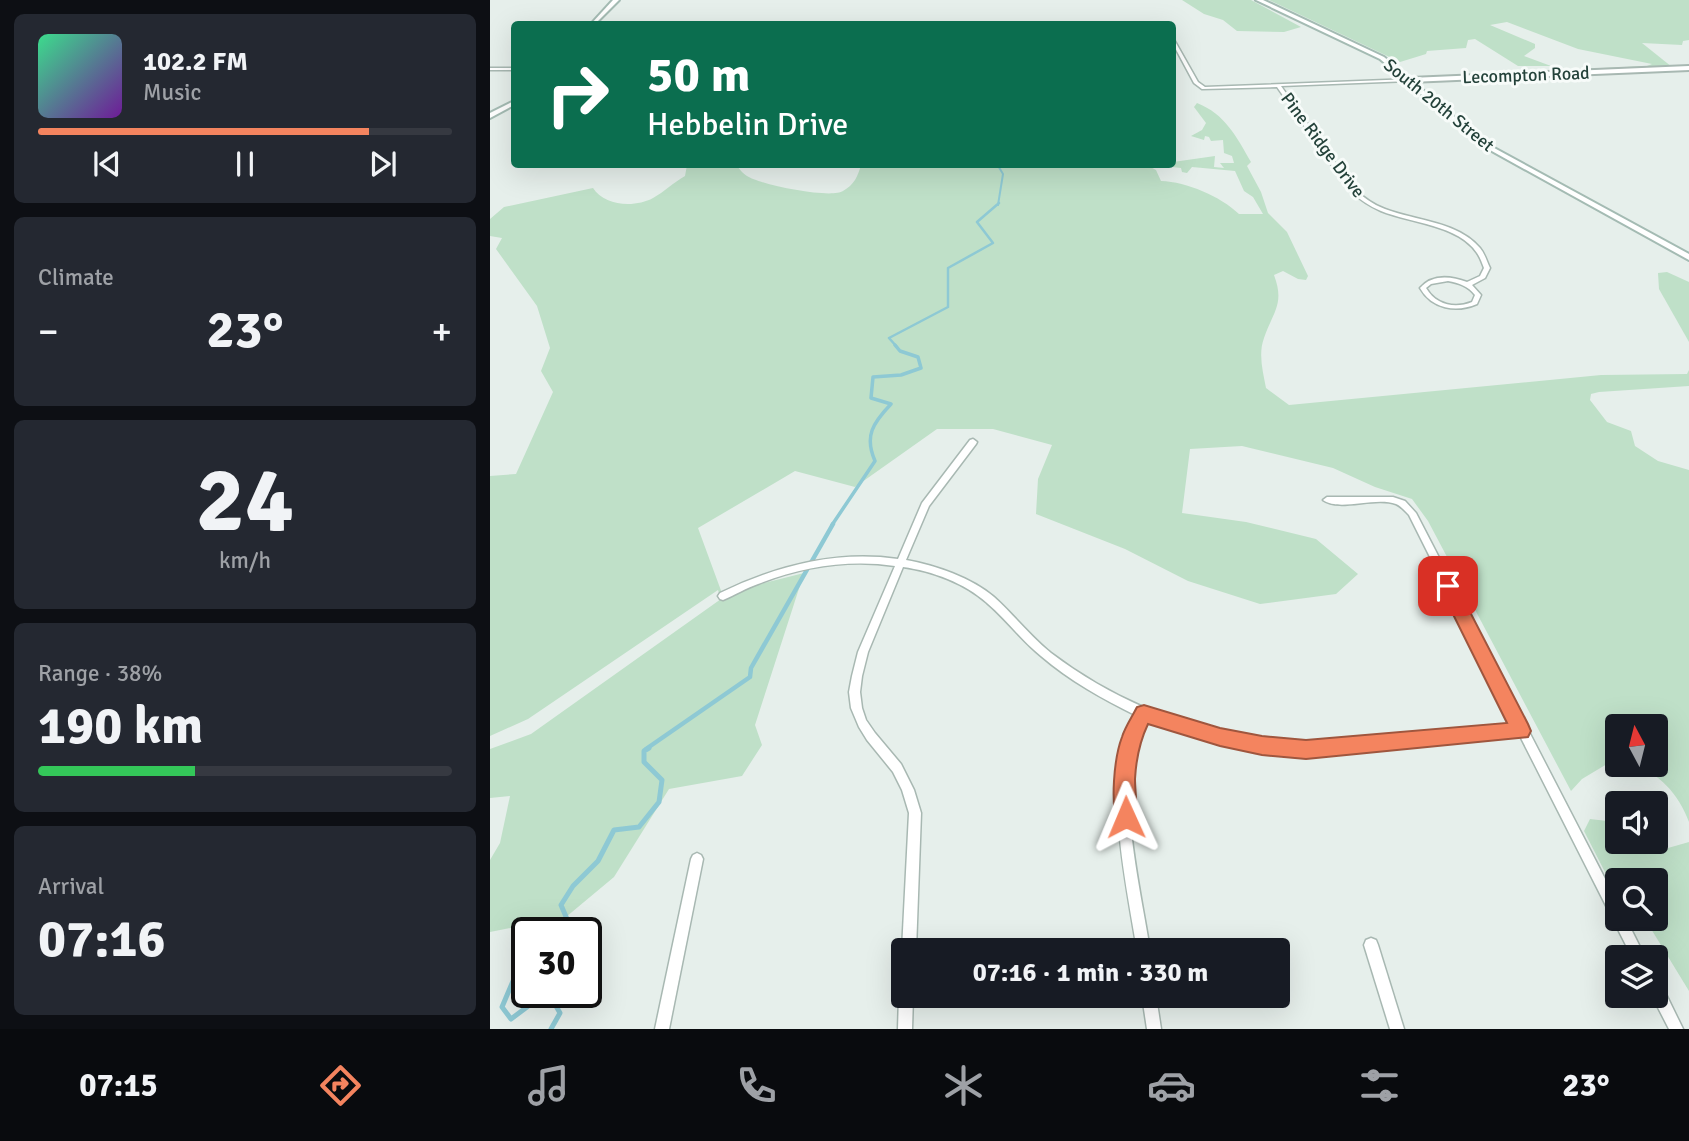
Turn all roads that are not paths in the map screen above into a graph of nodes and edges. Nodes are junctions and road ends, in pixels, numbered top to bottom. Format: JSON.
{"nodes":[{"id":1,"x":616,"y":0,"type":"edge"},
{"id":2,"x":1259,"y":0,"type":"edge"},
{"id":3,"x":596,"y":21,"type":"edge"},
{"id":4,"x":1176,"y":45,"type":"edge"},
{"id":5,"x":1689,"y":68,"type":"edge"},
{"id":6,"x":490,"y":69,"type":"edge"},
{"id":7,"x":511,"y":69,"type":"edge"},
{"id":8,"x":1410,"y":80,"type":"junction"},
{"id":9,"x":1278,"y":85,"type":"junction"},
{"id":10,"x":511,"y":105,"type":"edge"},
{"id":11,"x":490,"y":116,"type":"edge"},
{"id":12,"x":1689,"y":257,"type":"edge"},
{"id":13,"x":1466,"y":285,"type":"junction"},
{"id":14,"x":973,"y":442,"type":"dead end"},
{"id":15,"x":1327,"y":500,"type":"dead end"},
{"id":16,"x":900,"y":562,"type":"junction"},
{"id":17,"x":723,"y":596,"type":"dead end"},
{"id":18,"x":1144,"y":714,"type":"junction"},
{"id":19,"x":1521,"y":731,"type":"junction"},
{"id":20,"x":697,"y":859,"type":"dead end"},
{"id":21,"x":1605,"y":892,"type":"edge"},
{"id":22,"x":910,"y":938,"type":"edge"},
{"id":23,"x":1141,"y":938,"type":"edge"},
{"id":24,"x":1371,"y":945,"type":"dead end"},
{"id":25,"x":906,"y":1008,"type":"edge"},
{"id":26,"x":1151,"y":1008,"type":"edge"},
{"id":27,"x":1666,"y":1008,"type":"edge"},
{"id":28,"x":662,"y":1029,"type":"edge"},
{"id":29,"x":905,"y":1029,"type":"edge"},
{"id":30,"x":1154,"y":1029,"type":"edge"},
{"id":31,"x":1397,"y":1029,"type":"edge"},
{"id":32,"x":1676,"y":1029,"type":"edge"}],
"edges":[{"from":1,"to":3,"type":"main road"},
{"from":2,"to":8,"type":"main road","name":"South 20th Street"},
{"from":4,"to":9,"type":"street","name":"Lecompton Road"},
{"from":5,"to":8,"type":"street","name":"Lecompton Road"},
{"from":6,"to":7,"type":"street"},
{"from":8,"to":9,"type":"street","name":"Lecompton Road"},
{"from":8,"to":12,"type":"main road","name":"South 20th Street"},
{"from":9,"to":13,"type":"street","name":"Pine Ridge Drive"},
{"from":10,"to":11,"type":"main road"},
{"from":13,"to":13,"type":"street"},
{"from":14,"to":16,"type":"street"},
{"from":15,"to":19,"type":"street"},
{"from":16,"to":17,"type":"street"},
{"from":16,"to":18,"type":"street"},
{"from":16,"to":22,"type":"street"},
{"from":18,"to":19,"type":"street"},
{"from":18,"to":23,"type":"street"},
{"from":19,"to":21,"type":"street"},
{"from":20,"to":28,"type":"street"},
{"from":24,"to":31,"type":"street"},
{"from":25,"to":29,"type":"street"},
{"from":26,"to":30,"type":"street"},
{"from":27,"to":32,"type":"street"}]}
